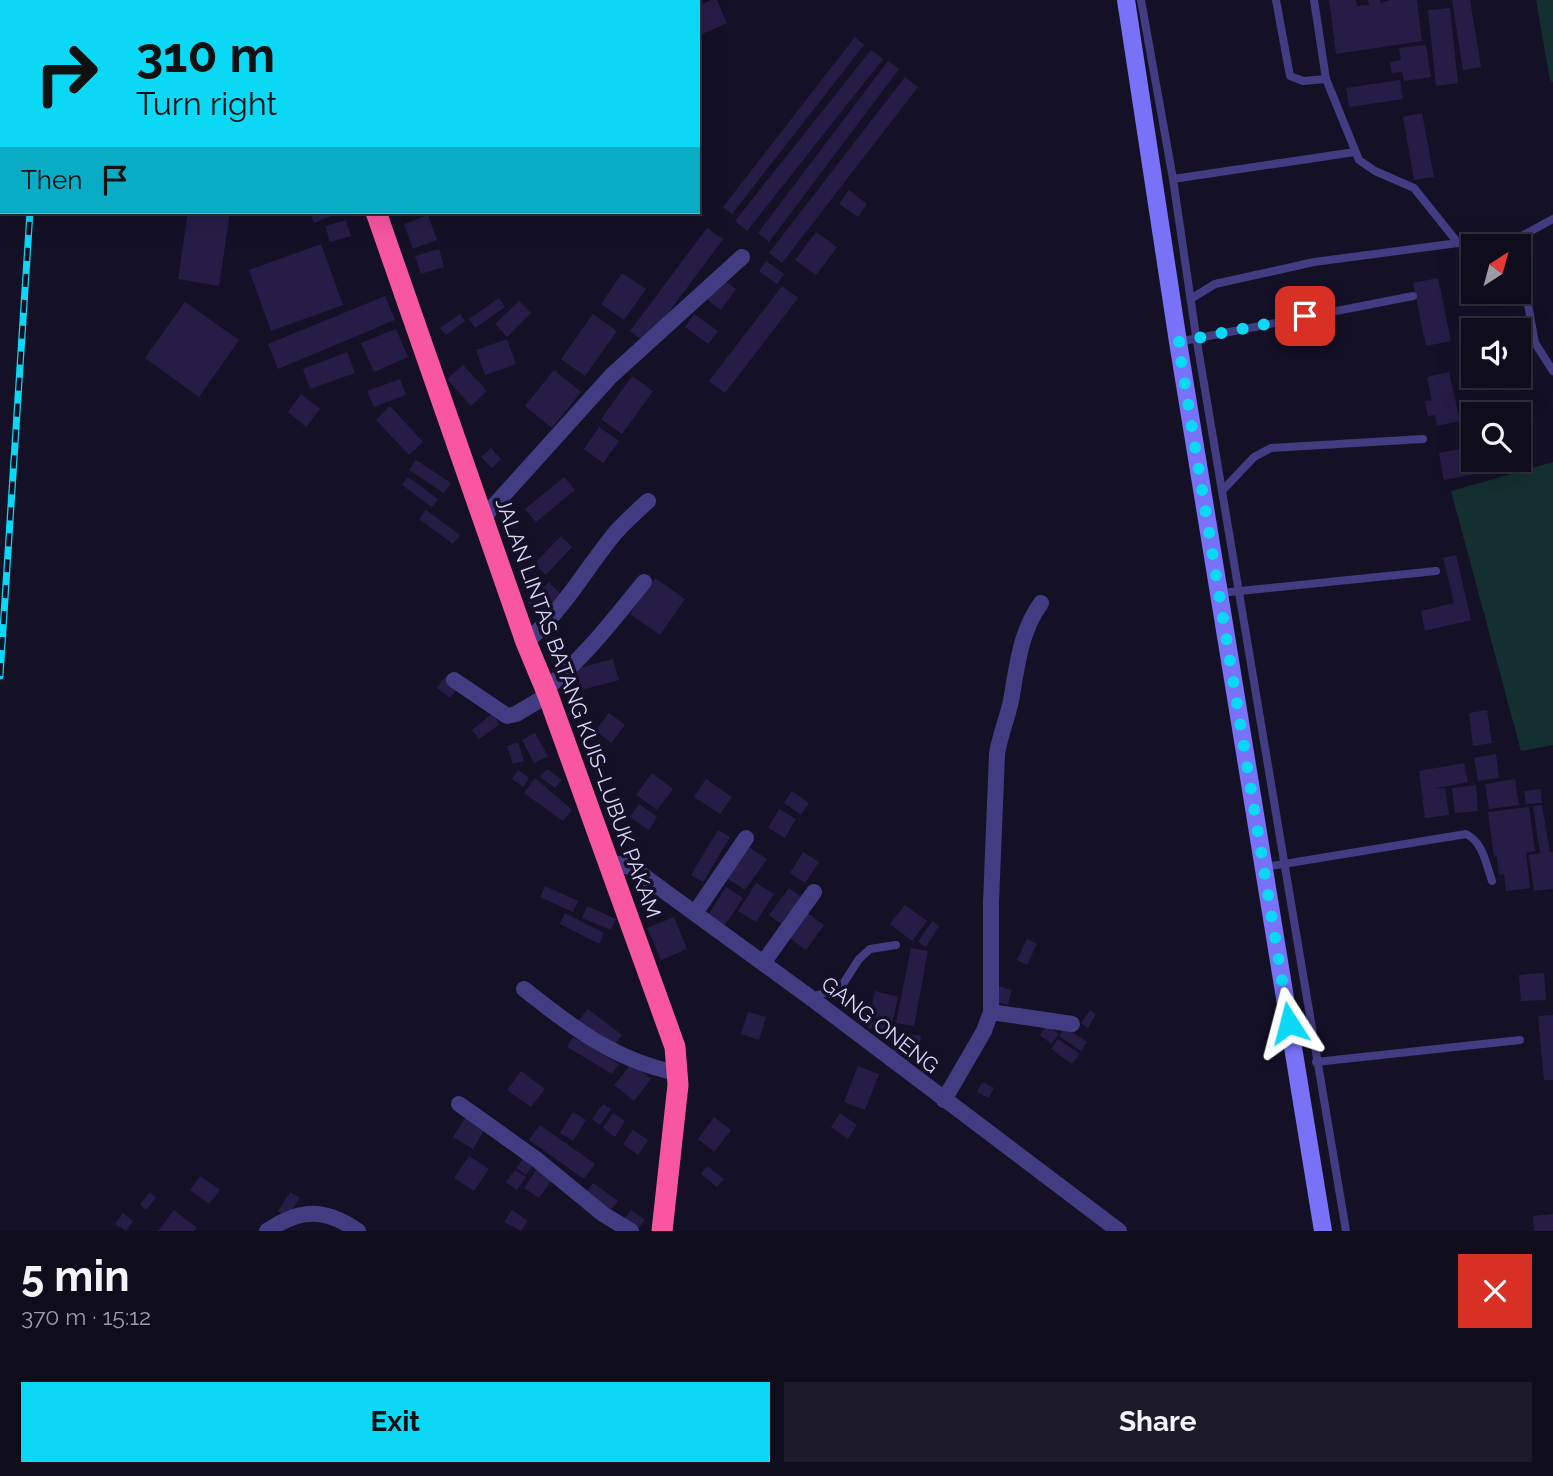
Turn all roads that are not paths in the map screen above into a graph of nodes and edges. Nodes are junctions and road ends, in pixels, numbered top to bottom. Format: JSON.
{"nodes":[{"id":1,"x":1126,"y":0,"type":"edge"},
{"id":2,"x":1141,"y":0,"type":"edge"},
{"id":3,"x":1276,"y":0,"type":"edge"},
{"id":4,"x":1314,"y":0,"type":"edge"},
{"id":5,"x":1326,"y":79,"type":"junction"},
{"id":6,"x":1356,"y":152,"type":"junction"},
{"id":7,"x":1173,"y":179,"type":"junction"},
{"id":8,"x":377,"y":214,"type":"edge"},
{"id":9,"x":1553,"y":219,"type":"edge"},
{"id":10,"x":1530,"y":234,"type":"edge"},
{"id":11,"x":1458,"y":243,"type":"joint"},
{"id":12,"x":742,"y":257,"type":"dead end"},
{"id":13,"x":1413,"y":296,"type":"dead end"},
{"id":14,"x":1192,"y":298,"type":"junction"},
{"id":15,"x":1528,"y":304,"type":"edge"},
{"id":16,"x":1196,"y":336,"type":"junction"},
{"id":17,"x":1178,"y":342,"type":"junction"},
{"id":18,"x":1553,"y":371,"type":"edge"},
{"id":19,"x":1423,"y":439,"type":"dead end"},
{"id":20,"x":1222,"y":491,"type":"junction"},
{"id":21,"x":648,"y":501,"type":"dead end"},
{"id":22,"x":482,"y":519,"type":"junction"},
{"id":23,"x":1436,"y":571,"type":"dead end"},
{"id":24,"x":644,"y":582,"type":"dead end"},
{"id":25,"x":1239,"y":592,"type":"junction"},
{"id":26,"x":1219,"y":593,"type":"junction"},
{"id":27,"x":1041,"y":603,"type":"dead end"},
{"id":28,"x":526,"y":642,"type":"junction"},
{"id":29,"x":454,"y":680,"type":"dead end"},
{"id":30,"x":547,"y":692,"type":"junction"},
{"id":31,"x":746,"y":838,"type":"dead end"},
{"id":32,"x":610,"y":863,"type":"junction"},
{"id":33,"x":1284,"y":864,"type":"junction"},
{"id":34,"x":1264,"y":867,"type":"junction"},
{"id":35,"x":1492,"y":881,"type":"dead end"},
{"id":36,"x":814,"y":892,"type":"dead end"},
{"id":37,"x":695,"y":914,"type":"junction"},
{"id":38,"x":896,"y":945,"type":"dead end"},
{"id":39,"x":763,"y":962,"type":"junction"},
{"id":40,"x":524,"y":989,"type":"dead end"},
{"id":41,"x":811,"y":998,"type":"junction"},
{"id":42,"x":991,"y":1012,"type":"junction"},
{"id":43,"x":1072,"y":1024,"type":"dead end"},
{"id":44,"x":1520,"y":1040,"type":"dead end"},
{"id":45,"x":1316,"y":1062,"type":"junction"},
{"id":46,"x":677,"y":1073,"type":"junction"},
{"id":47,"x":944,"y":1100,"type":"junction"},
{"id":48,"x":459,"y":1104,"type":"dead end"},
{"id":49,"x":267,"y":1231,"type":"edge"},
{"id":50,"x":358,"y":1231,"type":"edge"},
{"id":51,"x":631,"y":1231,"type":"edge"},
{"id":52,"x":662,"y":1231,"type":"edge"},
{"id":53,"x":1119,"y":1231,"type":"edge"},
{"id":54,"x":1323,"y":1231,"type":"edge"},
{"id":55,"x":1346,"y":1231,"type":"edge"}],
"edges":[{"from":1,"to":17,"type":"street"},
{"from":2,"to":7,"type":"lane"},
{"from":3,"to":5,"type":"lane"},
{"from":4,"to":5,"type":"lane"},
{"from":5,"to":6,"type":"lane"},
{"from":6,"to":7,"type":"lane"},
{"from":6,"to":11,"type":"lane"},
{"from":7,"to":14,"type":"lane"},
{"from":8,"to":22,"type":"highway","name":"JALAN LINTAS BATANG KUIS–LUBUK PAKAM"},
{"from":9,"to":10,"type":"lane"},
{"from":11,"to":14,"type":"lane"},
{"from":12,"to":22,"type":"street"},
{"from":13,"to":16,"type":"lane"},
{"from":14,"to":16,"type":"lane"},
{"from":15,"to":18,"type":"lane"},
{"from":16,"to":17,"type":"lane"},
{"from":16,"to":20,"type":"lane"},
{"from":17,"to":26,"type":"street"},
{"from":19,"to":20,"type":"lane"},
{"from":20,"to":25,"type":"lane"},
{"from":21,"to":28,"type":"street"},
{"from":22,"to":28,"type":"highway","name":"JALAN LINTAS BATANG KUIS–LUBUK PAKAM"},
{"from":23,"to":25,"type":"lane"},
{"from":24,"to":30,"type":"street"},
{"from":25,"to":26,"type":"lane"},
{"from":25,"to":33,"type":"lane"},
{"from":26,"to":34,"type":"street"},
{"from":27,"to":42,"type":"street"},
{"from":28,"to":30,"type":"highway","name":"JALAN LINTAS BATANG KUIS–LUBUK PAKAM"},
{"from":29,"to":30,"type":"street"},
{"from":30,"to":32,"type":"highway","name":"JALAN LINTAS BATANG KUIS–LUBUK PAKAM"},
{"from":31,"to":37,"type":"street"},
{"from":32,"to":37,"type":"street","name":"GANG ONENG"},
{"from":32,"to":46,"type":"highway","name":"JALAN LINTAS BATANG KUIS–LUBUK PAKAM"},
{"from":33,"to":34,"type":"lane"},
{"from":33,"to":35,"type":"lane"},
{"from":33,"to":45,"type":"lane"},
{"from":34,"to":54,"type":"street"},
{"from":36,"to":39,"type":"street"},
{"from":37,"to":39,"type":"street","name":"GANG ONENG"},
{"from":38,"to":41,"type":"lane"},
{"from":39,"to":41,"type":"street","name":"GANG ONENG"},
{"from":40,"to":46,"type":"street"},
{"from":41,"to":47,"type":"street","name":"GANG ONENG"},
{"from":42,"to":43,"type":"street"},
{"from":42,"to":47,"type":"street"},
{"from":44,"to":45,"type":"lane"},
{"from":45,"to":55,"type":"lane"},
{"from":46,"to":52,"type":"highway","name":"JALAN LINTAS BATANG KUIS–LUBUK PAKAM"},
{"from":47,"to":53,"type":"street","name":"GANG ONENG"},
{"from":48,"to":51,"type":"street"},
{"from":49,"to":50,"type":"street"}]}
